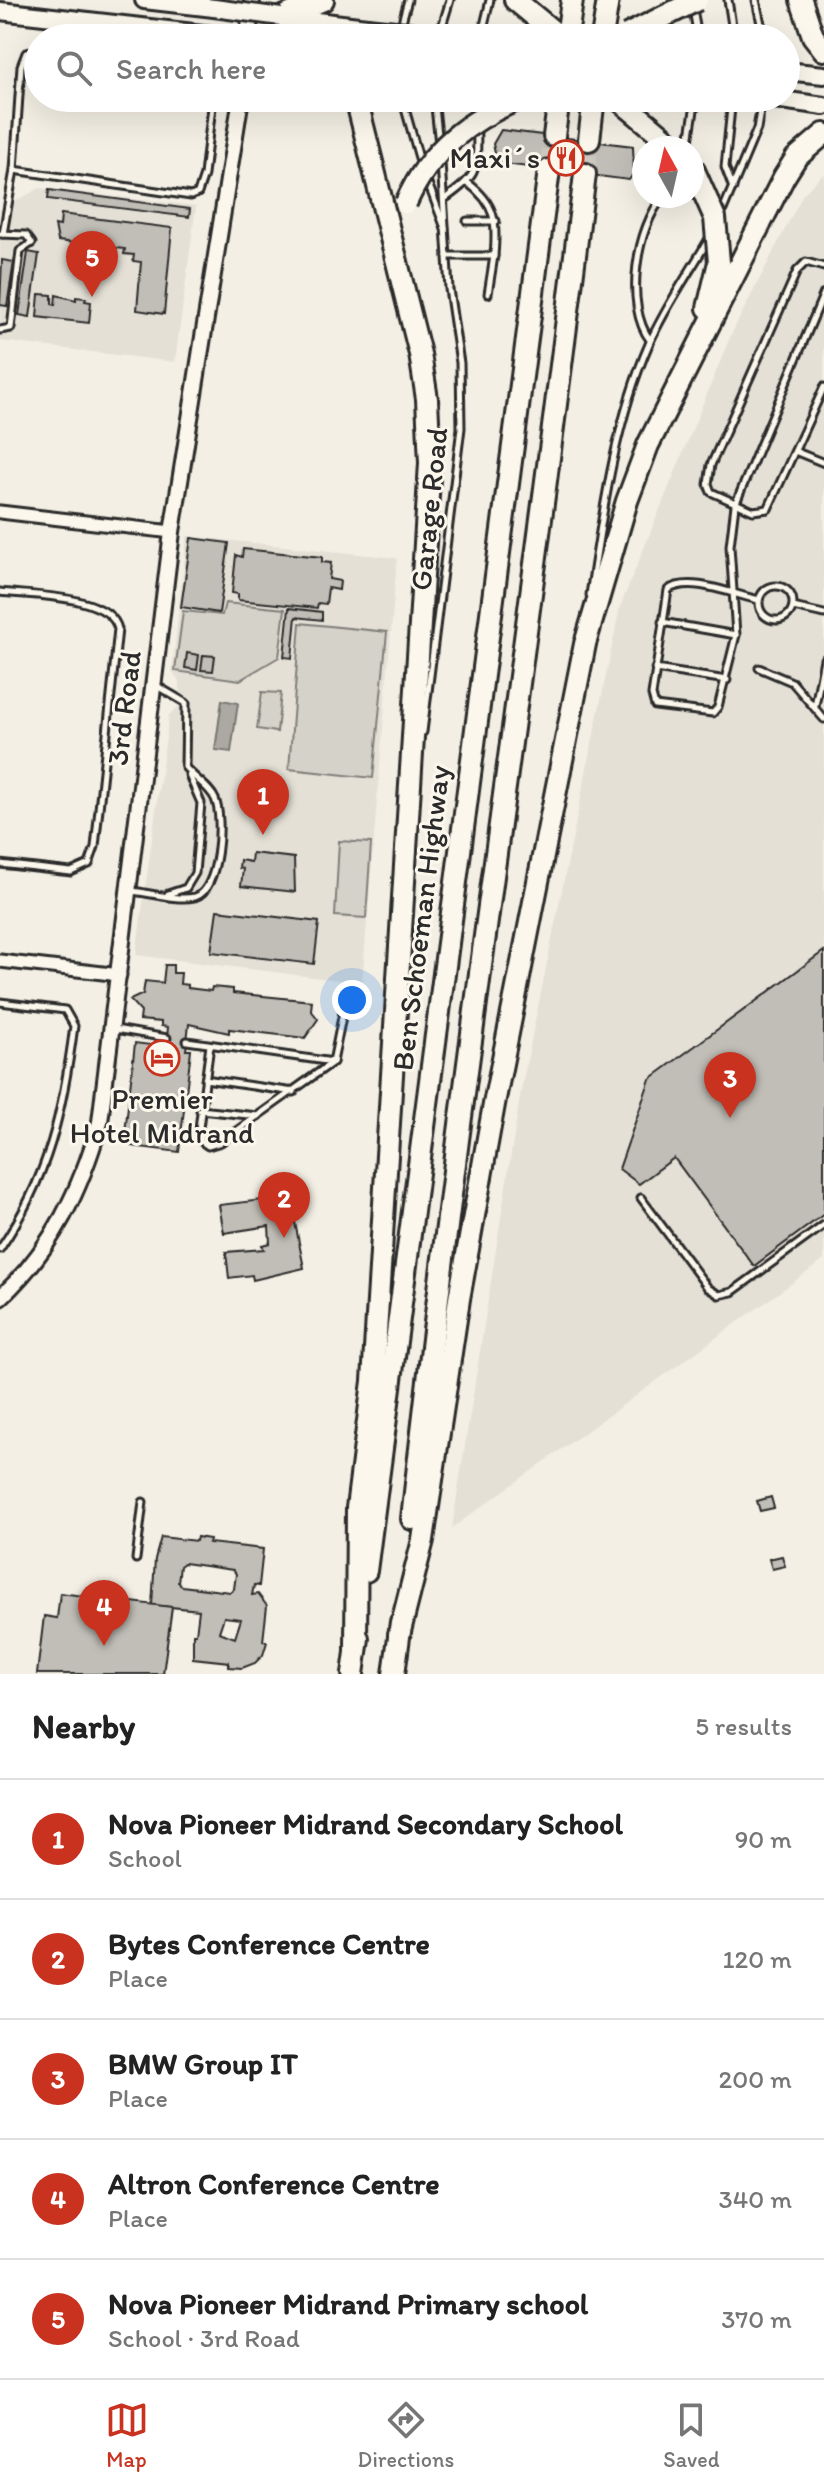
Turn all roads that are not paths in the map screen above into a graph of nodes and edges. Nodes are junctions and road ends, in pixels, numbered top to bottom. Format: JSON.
{"nodes":[{"id":1,"x":144,"y":0,"type":"edge"},
{"id":2,"x":252,"y":0,"type":"edge"},
{"id":3,"x":323,"y":0,"type":"edge"},
{"id":4,"x":408,"y":0,"type":"edge"},
{"id":5,"x":450,"y":0,"type":"edge"},
{"id":6,"x":490,"y":0,"type":"edge"},
{"id":7,"x":515,"y":0,"type":"edge"},
{"id":8,"x":572,"y":0,"type":"edge"},
{"id":9,"x":608,"y":0,"type":"edge"},
{"id":10,"x":694,"y":0,"type":"edge"},
{"id":11,"x":728,"y":0,"type":"edge"},
{"id":12,"x":756,"y":0,"type":"edge"},
{"id":13,"x":801,"y":0,"type":"edge"},
{"id":14,"x":0,"y":11,"type":"edge"},
{"id":15,"x":282,"y":17,"type":"junction"},
{"id":16,"x":119,"y":24,"type":"edge"},
{"id":17,"x":249,"y":24,"type":"edge"},
{"id":18,"x":342,"y":24,"type":"edge"},
{"id":19,"x":402,"y":24,"type":"edge"},
{"id":20,"x":443,"y":24,"type":"edge"},
{"id":21,"x":484,"y":24,"type":"edge"},
{"id":22,"x":546,"y":24,"type":"edge"},
{"id":23,"x":567,"y":24,"type":"edge"},
{"id":24,"x":604,"y":24,"type":"edge"},
{"id":25,"x":649,"y":24,"type":"edge"},
{"id":26,"x":697,"y":24,"type":"edge"},
{"id":27,"x":732,"y":24,"type":"edge"},
{"id":28,"x":761,"y":24,"type":"edge"},
{"id":29,"x":824,"y":50,"type":"edge"},
{"id":30,"x":24,"y":58,"type":"edge"},
{"id":31,"x":800,"y":72,"type":"edge"},
{"id":32,"x":824,"y":75,"type":"edge"},
{"id":33,"x":800,"y":102,"type":"edge"},
{"id":34,"x":824,"y":106,"type":"edge"},
{"id":35,"x":211,"y":112,"type":"edge"},
{"id":36,"x":239,"y":112,"type":"edge"},
{"id":37,"x":360,"y":112,"type":"edge"},
{"id":38,"x":406,"y":112,"type":"edge"},
{"id":39,"x":436,"y":112,"type":"edge"},
{"id":40,"x":478,"y":112,"type":"edge"},
{"id":41,"x":490,"y":112,"type":"edge"},
{"id":42,"x":557,"y":112,"type":"edge"},
{"id":43,"x":592,"y":112,"type":"edge"},
{"id":44,"x":634,"y":112,"type":"edge"},
{"id":45,"x":694,"y":112,"type":"edge"},
{"id":46,"x":731,"y":112,"type":"edge"},
{"id":47,"x":761,"y":112,"type":"edge"},
{"id":48,"x":824,"y":134,"type":"edge"},
{"id":49,"x":554,"y":136,"type":"tunnel mouth"},
{"id":50,"x":663,"y":136,"type":"edge"},
{"id":51,"x":690,"y":136,"type":"edge"},
{"id":52,"x":589,"y":140,"type":"tunnel mouth"},
{"id":53,"x":14,"y":170,"type":"junction"},
{"id":54,"x":549,"y":170,"type":"tunnel mouth"},
{"id":55,"x":585,"y":174,"type":"tunnel mouth"},
{"id":56,"x":468,"y":183,"type":"junction"},
{"id":57,"x":704,"y":187,"type":"edge"},
{"id":58,"x":733,"y":188,"type":"junction"},
{"id":59,"x":446,"y":198,"type":"junction"},
{"id":60,"x":654,"y":208,"type":"edge"},
{"id":61,"x":467,"y":221,"type":"dead end"},
{"id":62,"x":496,"y":221,"type":"junction"},
{"id":63,"x":447,"y":233,"type":"junction"},
{"id":64,"x":1,"y":234,"type":"edge"},
{"id":65,"x":447,"y":256,"type":"junction"},
{"id":66,"x":494,"y":256,"type":"junction"},
{"id":67,"x":824,"y":267,"type":"edge"},
{"id":68,"x":401,"y":278,"type":"junction"},
{"id":69,"x":488,"y":294,"type":"dead end"},
{"id":70,"x":823,"y":298,"type":"edge"},
{"id":71,"x":0,"y":330,"type":"edge"},
{"id":72,"x":650,"y":340,"type":"junction"},
{"id":73,"x":687,"y":361,"type":"junction"},
{"id":74,"x":824,"y":387,"type":"edge"},
{"id":75,"x":797,"y":452,"type":"junction"},
{"id":76,"x":824,"y":463,"type":"edge"},
{"id":77,"x":735,"y":505,"type":"junction"},
{"id":78,"x":0,"y":512,"type":"edge"},
{"id":79,"x":172,"y":532,"type":"junction"},
{"id":80,"x":0,"y":592,"type":"edge"},
{"id":81,"x":735,"y":595,"type":"junction"},
{"id":82,"x":759,"y":600,"type":"junction"},
{"id":83,"x":793,"y":607,"type":"junction"},
{"id":84,"x":824,"y":614,"type":"edge"},
{"id":85,"x":662,"y":622,"type":"junction"},
{"id":86,"x":736,"y":635,"type":"junction"},
{"id":87,"x":585,"y":644,"type":"junction"},
{"id":88,"x":824,"y":659,"type":"edge"},
{"id":89,"x":759,"y":668,"type":"dead end"},
{"id":90,"x":655,"y":669,"type":"junction"},
{"id":91,"x":823,"y":669,"type":"edge"},
{"id":92,"x":727,"y":680,"type":"junction"},
{"id":93,"x":153,"y":684,"type":"junction"},
{"id":94,"x":815,"y":707,"type":"junction"},
{"id":95,"x":824,"y":719,"type":"edge"},
{"id":96,"x":185,"y":767,"type":"junction"},
{"id":97,"x":411,"y":788,"type":"junction"},
{"id":98,"x":0,"y":864,"type":"edge"},
{"id":99,"x":129,"y":890,"type":"junction"},
{"id":100,"x":167,"y":895,"type":"junction"},
{"id":101,"x":0,"y":961,"type":"edge"},
{"id":102,"x":120,"y":975,"type":"junction"},
{"id":103,"x":346,"y":997,"type":"dead end"},
{"id":104,"x":0,"y":1002,"type":"edge"},
{"id":105,"x":114,"y":1029,"type":"junction"},
{"id":106,"x":167,"y":1038,"type":"dead end"},
{"id":107,"x":187,"y":1041,"type":"dead end"},
{"id":108,"x":210,"y":1045,"type":"junction"},
{"id":109,"x":333,"y":1062,"type":"junction"},
{"id":110,"x":205,"y":1079,"type":"junction"},
{"id":111,"x":295,"y":1092,"type":"junction"},
{"id":112,"x":200,"y":1110,"type":"junction"},
{"id":113,"x":259,"y":1116,"type":"junction"},
{"id":114,"x":641,"y":1198,"type":"dead end"},
{"id":115,"x":824,"y":1225,"type":"edge"},
{"id":116,"x":0,"y":1249,"type":"edge"},
{"id":117,"x":0,"y":1298,"type":"edge"},
{"id":118,"x":143,"y":1502,"type":"dead end"},
{"id":119,"x":136,"y":1559,"type":"dead end"},
{"id":120,"x":399,"y":1635,"type":"junction"},
{"id":121,"x":356,"y":1649,"type":"junction"},
{"id":122,"x":353,"y":1674,"type":"edge"},
{"id":123,"x":394,"y":1674,"type":"edge"}],
"edges":[{"from":1,"to":15,"type":"main road","bridge":true},
{"from":2,"to":17,"type":"street"},
{"from":3,"to":15,"type":"highway"},
{"from":4,"to":19,"type":"lane"},
{"from":5,"to":20,"type":"lane"},
{"from":6,"to":21,"type":"lane"},
{"from":7,"to":22,"type":"highway"},
{"from":8,"to":23,"type":"highway"},
{"from":9,"to":24,"type":"highway"},
{"from":10,"to":25,"type":"highway","bridge":true},
{"from":10,"to":26,"type":"lane"},
{"from":11,"to":27,"type":"lane"},
{"from":12,"to":28,"type":"lane"},
{"from":13,"to":29,"type":"highway"},
{"from":14,"to":16,"type":"main road"},
{"from":15,"to":18,"type":"main road","bridge":true},
{"from":30,"to":53,"type":"lane"},
{"from":31,"to":32,"type":"main road"},
{"from":33,"to":34,"type":"main road"},
{"from":35,"to":53,"type":"lane"},
{"from":36,"to":79,"type":"street","name":"3rd Road"},
{"from":37,"to":68,"type":"highway"},
{"from":38,"to":63,"type":"lane","name":"Garage Road"},
{"from":39,"to":59,"type":"lane","name":"Garage Road"},
{"from":40,"to":56,"type":"lane"},
{"from":41,"to":68,"type":"highway","bridge":true},
{"from":42,"to":49,"type":"highway"},
{"from":43,"to":52,"type":"highway"},
{"from":44,"to":50,"type":"highway"},
{"from":45,"to":51,"type":"lane"},
{"from":46,"to":58,"type":"lane"},
{"from":47,"to":58,"type":"lane"},
{"from":48,"to":73,"type":"highway"},
{"from":53,"to":64,"type":"lane"},
{"from":54,"to":121,"type":"highway","name":"Ben Schoeman Highway"},
{"from":55,"to":120,"type":"highway"},
{"from":56,"to":59,"type":"lane"},
{"from":56,"to":62,"type":"lane"},
{"from":57,"to":73,"type":"highway","bridge":true},
{"from":58,"to":72,"type":"lane"},
{"from":59,"to":63,"type":"lane","name":"Garage Road"},
{"from":60,"to":72,"type":"lane"},
{"from":61,"to":62,"type":"lane"},
{"from":62,"to":66,"type":"lane"},
{"from":63,"to":65,"type":"lane","name":"Garage Road"},
{"from":64,"to":71,"type":"lane"},
{"from":65,"to":66,"type":"lane"},
{"from":65,"to":97,"type":"lane","name":"Garage Road"},
{"from":66,"to":69,"type":"lane"},
{"from":67,"to":77,"type":"lane"},
{"from":68,"to":97,"type":"highway"},
{"from":70,"to":77,"type":"lane"},
{"from":72,"to":87,"type":"lane"},
{"from":73,"to":87,"type":"highway"},
{"from":74,"to":75,"type":"lane"},
{"from":75,"to":76,"type":"lane"},
{"from":75,"to":77,"type":"lane"},
{"from":77,"to":81,"type":"lane"},
{"from":78,"to":79,"type":"street"},
{"from":79,"to":93,"type":"street","name":"3rd Road"},
{"from":80,"to":98,"type":"lane"},
{"from":81,"to":82,"type":"lane"},
{"from":81,"to":85,"type":"lane"},
{"from":81,"to":86,"type":"lane"},
{"from":82,"to":83,"type":"lane"},
{"from":82,"to":83,"type":"lane"},
{"from":83,"to":84,"type":"lane"},
{"from":85,"to":86,"type":"lane"},
{"from":85,"to":90,"type":"lane"},
{"from":86,"to":92,"type":"lane"},
{"from":87,"to":120,"type":"highway"},
{"from":88,"to":91,"type":"lane"},
{"from":89,"to":94,"type":"lane"},
{"from":90,"to":92,"type":"lane"},
{"from":90,"to":92,"type":"lane"},
{"from":91,"to":94,"type":"lane"},
{"from":93,"to":96,"type":"lane"},
{"from":93,"to":99,"type":"street","name":"3rd Road"},
{"from":94,"to":95,"type":"lane"},
{"from":96,"to":100,"type":"lane"},
{"from":96,"to":100,"type":"lane"},
{"from":97,"to":121,"type":"highway"},
{"from":99,"to":100,"type":"lane"},
{"from":99,"to":102,"type":"street","name":"3rd Road"},
{"from":101,"to":102,"type":"street"},
{"from":102,"to":105,"type":"street","name":"3rd Road"},
{"from":103,"to":109,"type":"lane"},
{"from":104,"to":116,"type":"lane"},
{"from":105,"to":106,"type":"lane"},
{"from":105,"to":117,"type":"street","name":"3rd Road"},
{"from":107,"to":108,"type":"lane"},
{"from":108,"to":109,"type":"lane"},
{"from":108,"to":110,"type":"lane"},
{"from":109,"to":111,"type":"lane"},
{"from":110,"to":111,"type":"lane"},
{"from":110,"to":112,"type":"lane"},
{"from":111,"to":113,"type":"lane"},
{"from":112,"to":113,"type":"lane"},
{"from":112,"to":113,"type":"lane"},
{"from":114,"to":115,"type":"lane"},
{"from":118,"to":119,"type":"lane"},
{"from":120,"to":123,"type":"highway"},
{"from":121,"to":122,"type":"highway","name":"Ben Schoeman Highway"}]}
